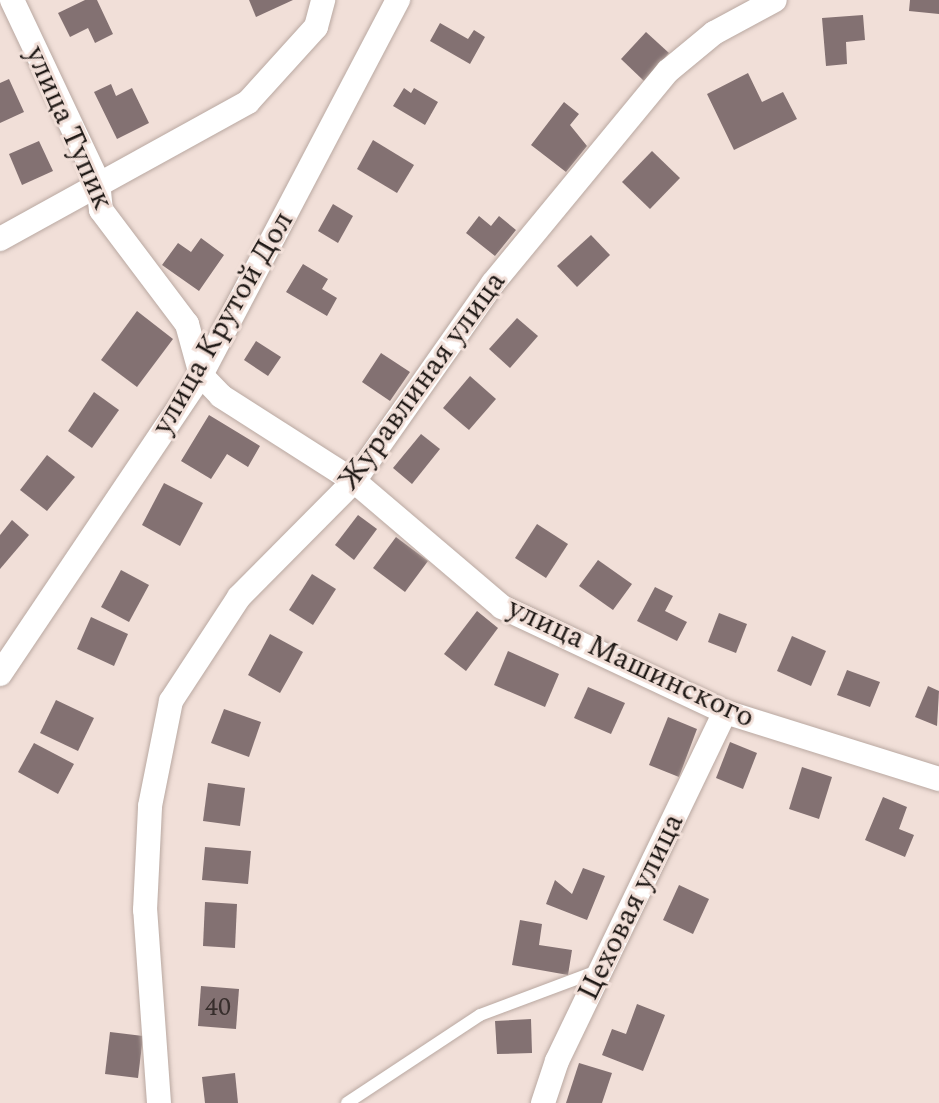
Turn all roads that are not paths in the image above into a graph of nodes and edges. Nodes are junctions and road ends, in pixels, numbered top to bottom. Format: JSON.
{"nodes":[{"id":1,"x":12,"y":0,"type":"edge"},
{"id":2,"x":323,"y":0,"type":"edge"},
{"id":3,"x":398,"y":0,"type":"edge"},
{"id":4,"x":775,"y":0,"type":"edge"},
{"id":5,"x":98,"y":182,"type":"junction"},
{"id":6,"x":0,"y":239,"type":"edge"},
{"id":7,"x":201,"y":375,"type":"junction"},
{"id":8,"x":354,"y":481,"type":"junction"},
{"id":9,"x":0,"y":674,"type":"edge"},
{"id":10,"x":725,"y":712,"type":"junction"},
{"id":11,"x":939,"y":779,"type":"edge"},
{"id":12,"x":601,"y":969,"type":"junction"},
{"id":13,"x":159,"y":1103,"type":"edge"},
{"id":14,"x":347,"y":1103,"type":"edge"},
{"id":15,"x":543,"y":1103,"type":"edge"}],
"edges":[{"from":1,"to":5,"type":"street","name":"улица Тупик"},
{"from":2,"to":5,"type":"street"},
{"from":3,"to":7,"type":"street","name":"улица Крутой Дол"},
{"from":4,"to":8,"type":"street","name":"Журавлиная улица"},
{"from":5,"to":6,"type":"street"},
{"from":5,"to":7,"type":"street","name":"улица Тупик"},
{"from":7,"to":8,"type":"street","name":"улица Машинского"},
{"from":7,"to":9,"type":"street","name":"улица Крутой Дол"},
{"from":8,"to":10,"type":"street","name":"улица Машинского"},
{"from":8,"to":13,"type":"street","name":"Журавлиная улица"},
{"from":10,"to":11,"type":"street","name":"улица Машинского"},
{"from":10,"to":12,"type":"street","name":"Цеховая улица"},
{"from":12,"to":14,"type":"lane"},
{"from":12,"to":15,"type":"street","name":"Цеховая улица"}]}
